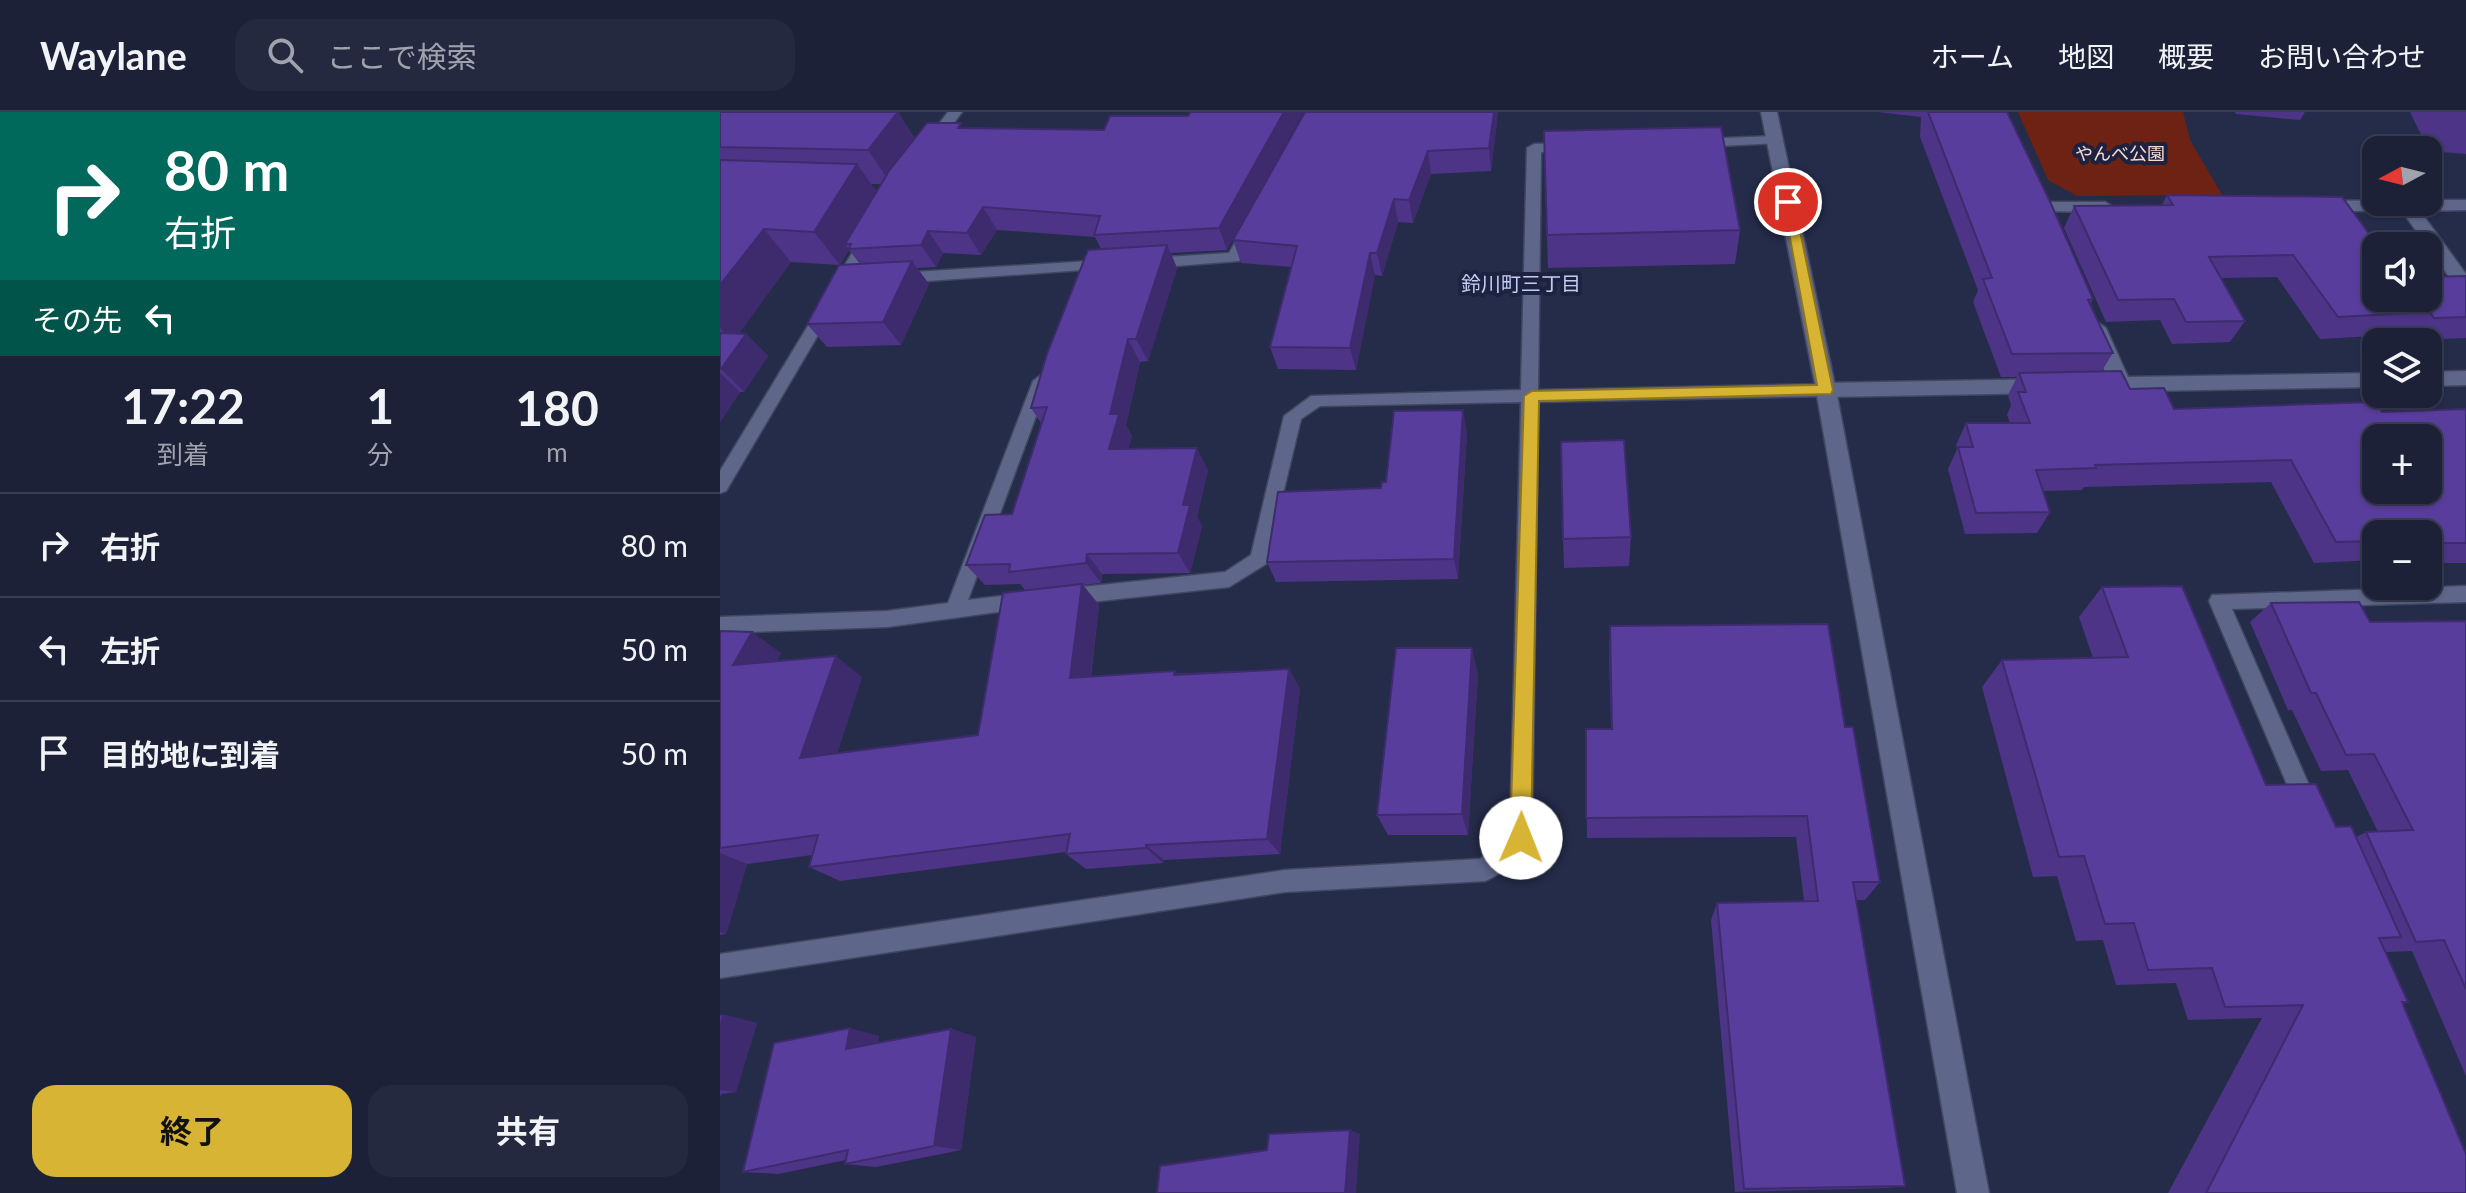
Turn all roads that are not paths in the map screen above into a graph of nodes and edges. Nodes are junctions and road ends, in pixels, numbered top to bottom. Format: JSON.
{"nodes":[{"id":1,"x":955,"y":112,"type":"edge"},
{"id":2,"x":1769,"y":112,"type":"edge"},
{"id":3,"x":1775,"y":140,"type":"junction"},
{"id":4,"x":1685,"y":143,"type":"edge"},
{"id":5,"x":1595,"y":146,"type":"edge"},
{"id":6,"x":921,"y":157,"type":"edge"},
{"id":7,"x":2025,"y":166,"type":"edge"},
{"id":8,"x":2362,"y":205,"type":"edge"},
{"id":9,"x":2442,"y":205,"type":"edge"},
{"id":10,"x":2466,"y":205,"type":"edge"},
{"id":11,"x":2296,"y":206,"type":"edge"},
{"id":12,"x":2122,"y":207,"type":"edge"},
{"id":13,"x":2415,"y":216,"type":"edge"},
{"id":14,"x":881,"y":217,"type":"edge"},
{"id":15,"x":1256,"y":218,"type":"edge"},
{"id":16,"x":888,"y":278,"type":"edge"},
{"id":17,"x":2466,"y":287,"type":"edge"},
{"id":18,"x":2090,"y":316,"type":"edge"},
{"id":19,"x":1045,"y":371,"type":"edge"},
{"id":20,"x":2466,"y":378,"type":"edge"},
{"id":21,"x":2442,"y":379,"type":"edge"},
{"id":22,"x":2362,"y":380,"type":"edge"},
{"id":23,"x":2121,"y":384,"type":"junction"},
{"id":24,"x":1826,"y":390,"type":"junction"},
{"id":25,"x":1532,"y":396,"type":"junction"},
{"id":26,"x":720,"y":486,"type":"edge"},
{"id":27,"x":2466,"y":594,"type":"edge"},
{"id":28,"x":955,"y":609,"type":"junction"},
{"id":29,"x":720,"y":625,"type":"edge"},
{"id":30,"x":2318,"y":831,"type":"edge"},
{"id":31,"x":720,"y":966,"type":"edge"},
{"id":32,"x":1973,"y":1193,"type":"edge"}],
"edges":[{"from":1,"to":6,"type":"lane"},
{"from":2,"to":3,"type":"street"},
{"from":3,"to":4,"type":"lane"},
{"from":3,"to":24,"type":"street"},
{"from":5,"to":25,"type":"lane"},
{"from":7,"to":12,"type":"street"},
{"from":8,"to":11,"type":"street"},
{"from":9,"to":10,"type":"street"},
{"from":13,"to":17,"type":"street"},
{"from":14,"to":26,"type":"lane"},
{"from":15,"to":16,"type":"lane"},
{"from":18,"to":23,"type":"street"},
{"from":19,"to":28,"type":"lane"},
{"from":20,"to":21,"type":"street"},
{"from":22,"to":23,"type":"street"},
{"from":23,"to":24,"type":"street"},
{"from":24,"to":25,"type":"lane"},
{"from":24,"to":32,"type":"street"},
{"from":25,"to":28,"type":"lane"},
{"from":25,"to":31,"type":"lane"},
{"from":27,"to":30,"type":"lane"},
{"from":28,"to":29,"type":"lane"}]}
